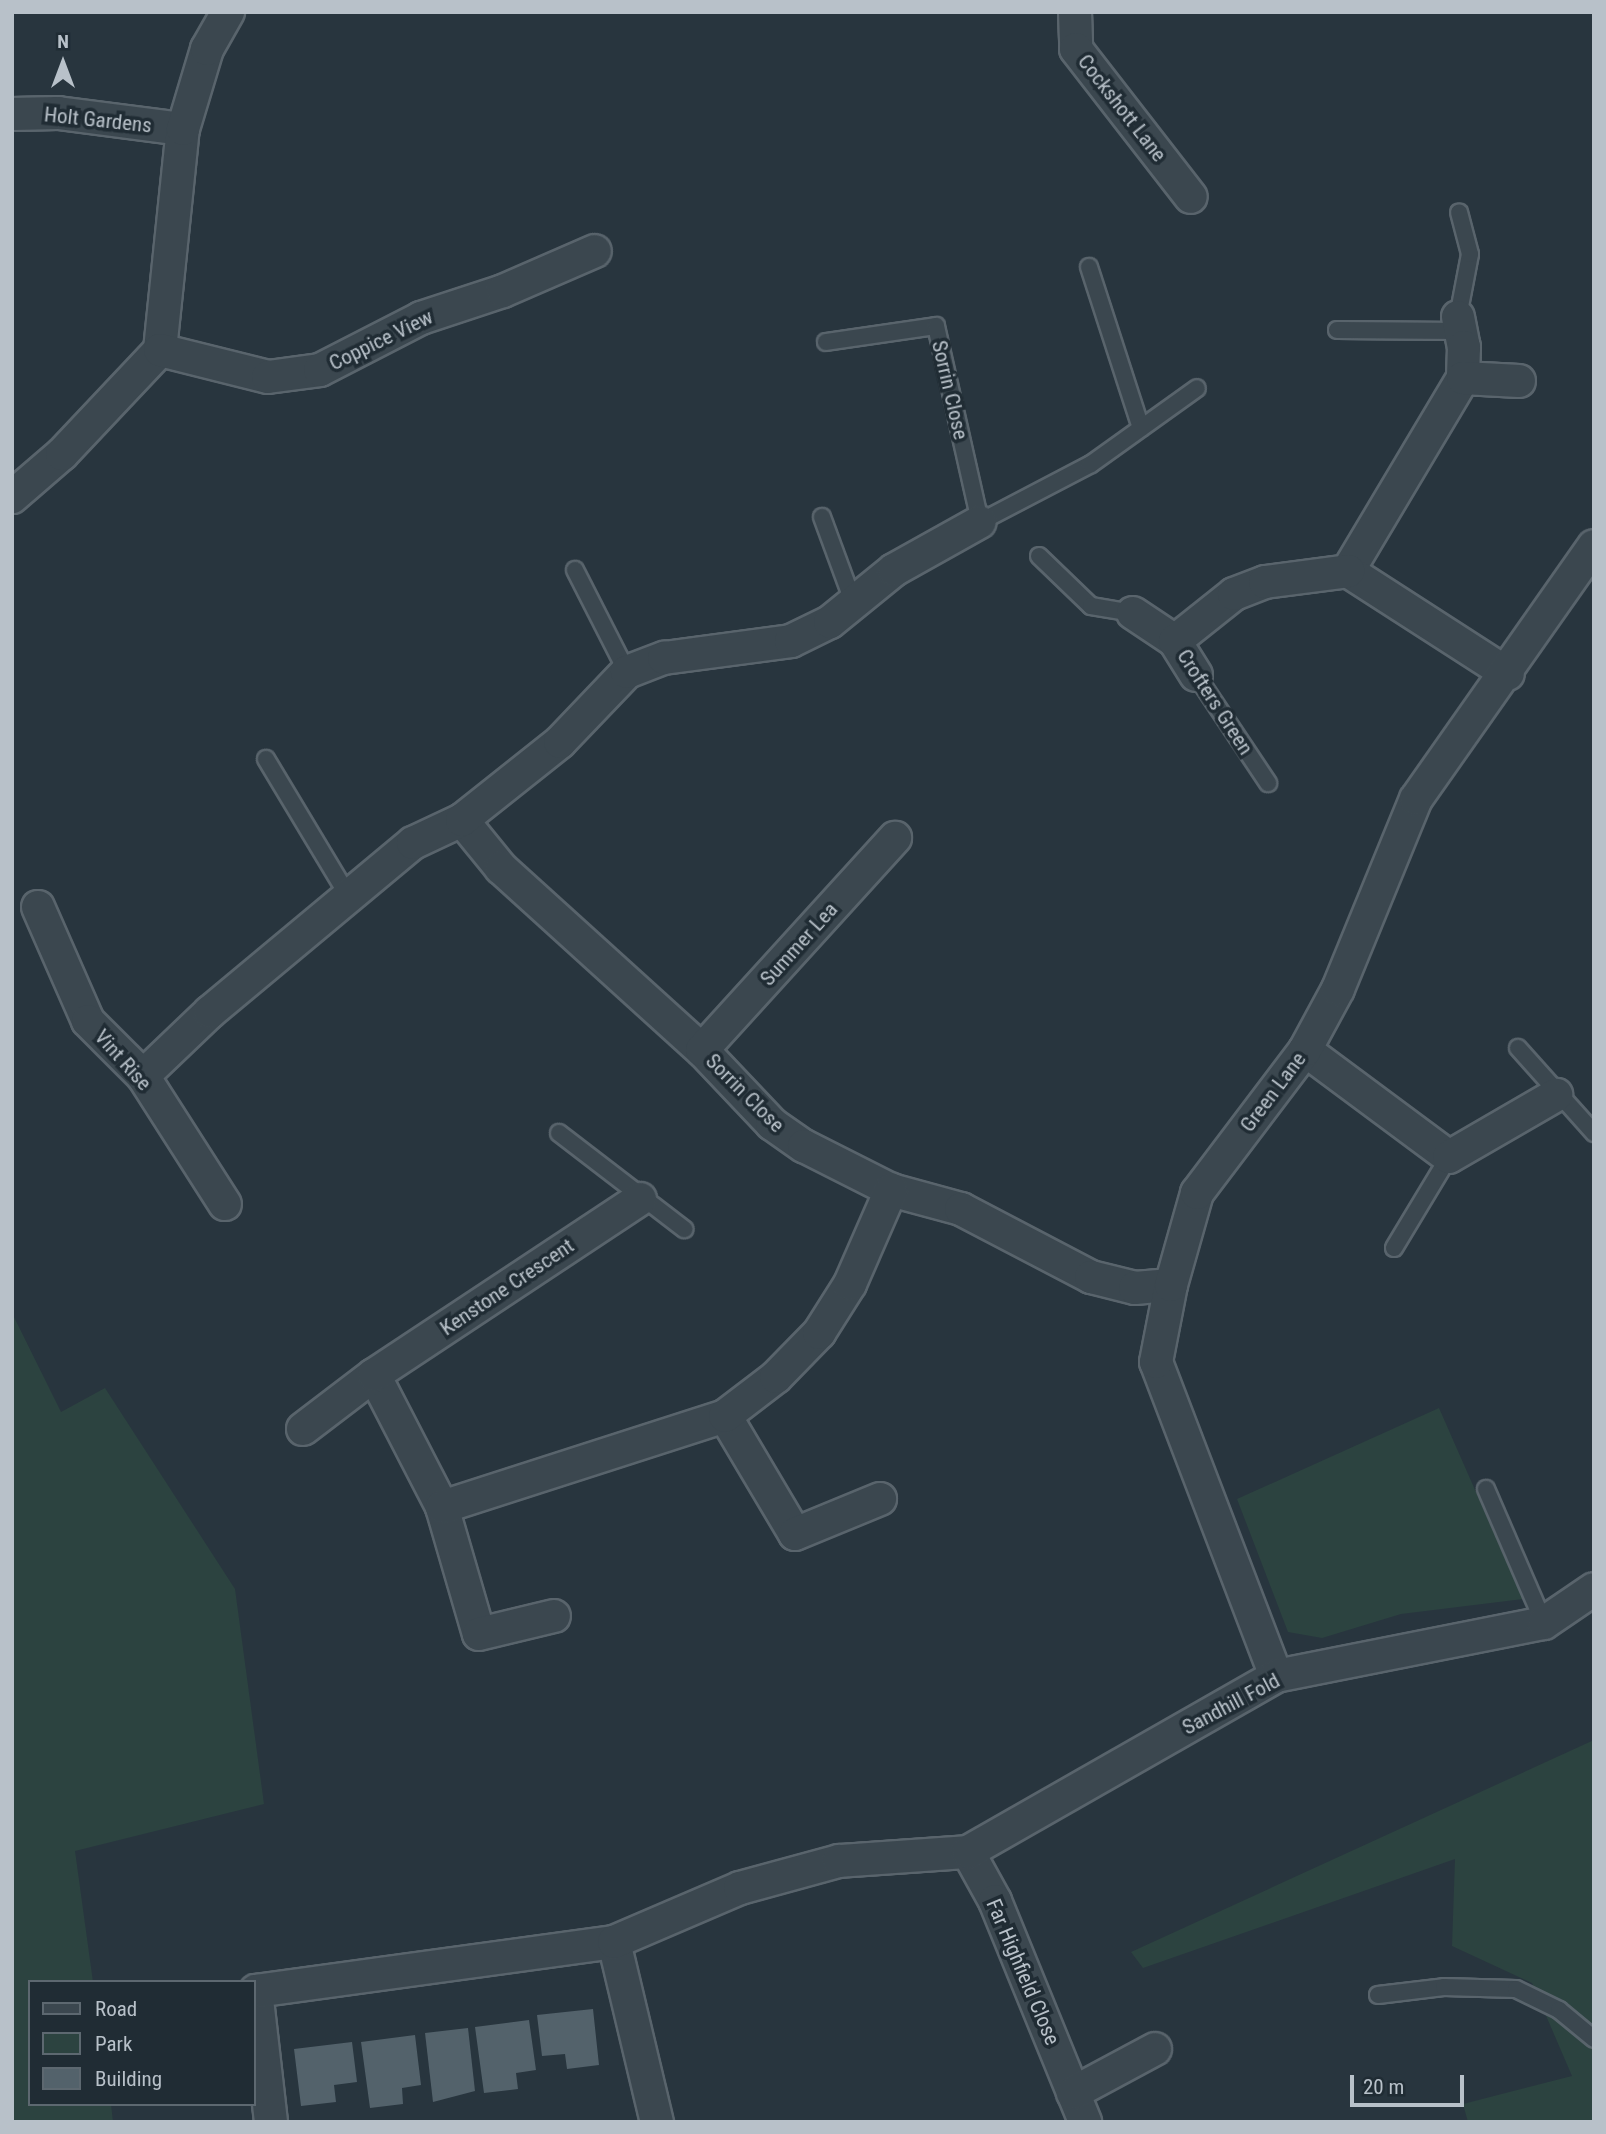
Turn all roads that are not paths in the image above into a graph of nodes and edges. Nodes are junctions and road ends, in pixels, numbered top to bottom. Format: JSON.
{"nodes":[{"id":1,"x":228,"y":12,"type":"edge"},
{"id":2,"x":1075,"y":12,"type":"edge"},
{"id":3,"x":12,"y":114,"type":"edge"},
{"id":4,"x":183,"y":129,"type":"junction"},
{"id":5,"x":1191,"y":197,"type":"dead end"},
{"id":6,"x":1459,"y":212,"type":"dead end"},
{"id":7,"x":595,"y":251,"type":"dead end"},
{"id":8,"x":1089,"y":267,"type":"dead end"},
{"id":9,"x":1459,"y":324,"type":"junction"},
{"id":10,"x":1337,"y":330,"type":"dead end"},
{"id":11,"x":826,"y":342,"type":"dead end"},
{"id":12,"x":160,"y":350,"type":"junction"},
{"id":13,"x":1462,"y":378,"type":"junction"},
{"id":14,"x":1519,"y":381,"type":"dead end"},
{"id":15,"x":1197,"y":387,"type":"dead end"},
{"id":16,"x":1141,"y":428,"type":"junction"},
{"id":17,"x":12,"y":497,"type":"edge"},
{"id":18,"x":821,"y":517,"type":"dead end"},
{"id":19,"x":980,"y":522,"type":"junction"},
{"id":20,"x":1594,"y":546,"type":"edge"},
{"id":21,"x":1039,"y":556,"type":"dead end"},
{"id":22,"x":575,"y":570,"type":"dead end"},
{"id":23,"x":1348,"y":572,"type":"junction"},
{"id":24,"x":854,"y":604,"type":"junction"},
{"id":25,"x":1133,"y":613,"type":"joint"},
{"id":26,"x":1175,"y":641,"type":"junction"},
{"id":27,"x":627,"y":672,"type":"junction"},
{"id":28,"x":1508,"y":674,"type":"junction"},
{"id":29,"x":1196,"y":675,"type":"joint"},
{"id":30,"x":266,"y":759,"type":"dead end"},
{"id":31,"x":1268,"y":783,"type":"dead end"},
{"id":32,"x":461,"y":820,"type":"junction"},
{"id":33,"x":895,"y":838,"type":"dead end"},
{"id":34,"x":349,"y":897,"type":"junction"},
{"id":35,"x":38,"y":907,"type":"dead end"},
{"id":36,"x":1518,"y":1048,"type":"dead end"},
{"id":37,"x":702,"y":1050,"type":"junction"},
{"id":38,"x":1304,"y":1050,"type":"junction"},
{"id":39,"x":143,"y":1076,"type":"junction"},
{"id":40,"x":1556,"y":1095,"type":"junction"},
{"id":41,"x":559,"y":1133,"type":"dead end"},
{"id":42,"x":1594,"y":1133,"type":"edge"},
{"id":43,"x":1450,"y":1157,"type":"junction"},
{"id":44,"x":891,"y":1190,"type":"junction"},
{"id":45,"x":640,"y":1199,"type":"junction"},
{"id":46,"x":225,"y":1204,"type":"dead end"},
{"id":47,"x":684,"y":1229,"type":"dead end"},
{"id":48,"x":1394,"y":1248,"type":"dead end"},
{"id":49,"x":1171,"y":1285,"type":"junction"},
{"id":50,"x":374,"y":1375,"type":"junction"},
{"id":51,"x":725,"y":1416,"type":"junction"},
{"id":52,"x":303,"y":1429,"type":"dead end"},
{"id":53,"x":1486,"y":1489,"type":"dead end"},
{"id":54,"x":880,"y":1500,"type":"dead end"},
{"id":55,"x":442,"y":1507,"type":"junction"},
{"id":56,"x":1594,"y":1589,"type":"edge"},
{"id":57,"x":554,"y":1616,"type":"dead end"},
{"id":58,"x":1544,"y":1623,"type":"junction"},
{"id":59,"x":1276,"y":1676,"type":"junction"},
{"id":60,"x":968,"y":1852,"type":"junction"},
{"id":61,"x":614,"y":1942,"type":"junction"},
{"id":62,"x":1378,"y":1995,"type":"dead end"},
{"id":63,"x":1594,"y":2039,"type":"edge"},
{"id":64,"x":1155,"y":2049,"type":"dead end"},
{"id":65,"x":1073,"y":2093,"type":"junction"},
{"id":66,"x":271,"y":2122,"type":"edge"},
{"id":67,"x":657,"y":2122,"type":"edge"},
{"id":68,"x":1085,"y":2122,"type":"edge"}],
"edges":[{"from":1,"to":4,"type":"street"},
{"from":2,"to":5,"type":"street","name":"Cockshott Lane"},
{"from":3,"to":4,"type":"street","name":"Holt Gardens"},
{"from":4,"to":12,"type":"street"},
{"from":6,"to":9,"type":"lane"},
{"from":7,"to":12,"type":"street","name":"Coppice View"},
{"from":8,"to":16,"type":"lane"},
{"from":9,"to":10,"type":"lane"},
{"from":9,"to":13,"type":"street"},
{"from":11,"to":19,"type":"lane","name":"Sorrin Close"},
{"from":12,"to":17,"type":"street"},
{"from":13,"to":14,"type":"street"},
{"from":13,"to":23,"type":"street"},
{"from":15,"to":16,"type":"lane"},
{"from":16,"to":19,"type":"lane"},
{"from":18,"to":24,"type":"lane"},
{"from":19,"to":24,"type":"street"},
{"from":20,"to":28,"type":"street","name":"Green Lane"},
{"from":21,"to":25,"type":"lane"},
{"from":22,"to":27,"type":"lane"},
{"from":23,"to":26,"type":"street","name":"Crofters Green"},
{"from":23,"to":28,"type":"street"},
{"from":24,"to":27,"type":"street"},
{"from":25,"to":26,"type":"street"},
{"from":26,"to":29,"type":"street","name":"Crofters Green"},
{"from":27,"to":32,"type":"street"},
{"from":28,"to":38,"type":"street","name":"Green Lane"},
{"from":29,"to":31,"type":"lane","name":"Crofters Green"},
{"from":30,"to":34,"type":"lane"},
{"from":32,"to":34,"type":"street"},
{"from":32,"to":37,"type":"street","name":"Sorrin Close"},
{"from":33,"to":37,"type":"street","name":"Summer Lea"},
{"from":34,"to":39,"type":"street"},
{"from":35,"to":39,"type":"street","name":"Vint Rise"},
{"from":36,"to":40,"type":"lane"},
{"from":37,"to":44,"type":"street","name":"Sorrin Close"},
{"from":38,"to":43,"type":"street"},
{"from":38,"to":49,"type":"street","name":"Green Lane"},
{"from":39,"to":46,"type":"street","name":"Vint Rise"},
{"from":40,"to":42,"type":"lane"},
{"from":40,"to":43,"type":"street"},
{"from":41,"to":45,"type":"lane"},
{"from":43,"to":48,"type":"lane"},
{"from":44,"to":49,"type":"street","name":"Sorrin Close"},
{"from":44,"to":51,"type":"street"},
{"from":45,"to":47,"type":"lane"},
{"from":45,"to":50,"type":"street","name":"Kenstone Crescent"},
{"from":49,"to":59,"type":"street","name":"Green Lane"},
{"from":50,"to":52,"type":"street","name":"Kenstone Crescent"},
{"from":50,"to":55,"type":"street"},
{"from":51,"to":54,"type":"street"},
{"from":51,"to":55,"type":"street"},
{"from":53,"to":58,"type":"lane"},
{"from":55,"to":57,"type":"street"},
{"from":56,"to":58,"type":"street","name":"Sandhill Fold"},
{"from":58,"to":59,"type":"street","name":"Sandhill Fold"},
{"from":59,"to":60,"type":"street","name":"Sandhill Fold"},
{"from":60,"to":61,"type":"street"},
{"from":60,"to":65,"type":"street","name":"Far Highfield Close"},
{"from":61,"to":66,"type":"street"},
{"from":61,"to":67,"type":"street"},
{"from":62,"to":63,"type":"lane"},
{"from":64,"to":65,"type":"street"},
{"from":65,"to":68,"type":"street","name":"Far Highfield Close"}]}
